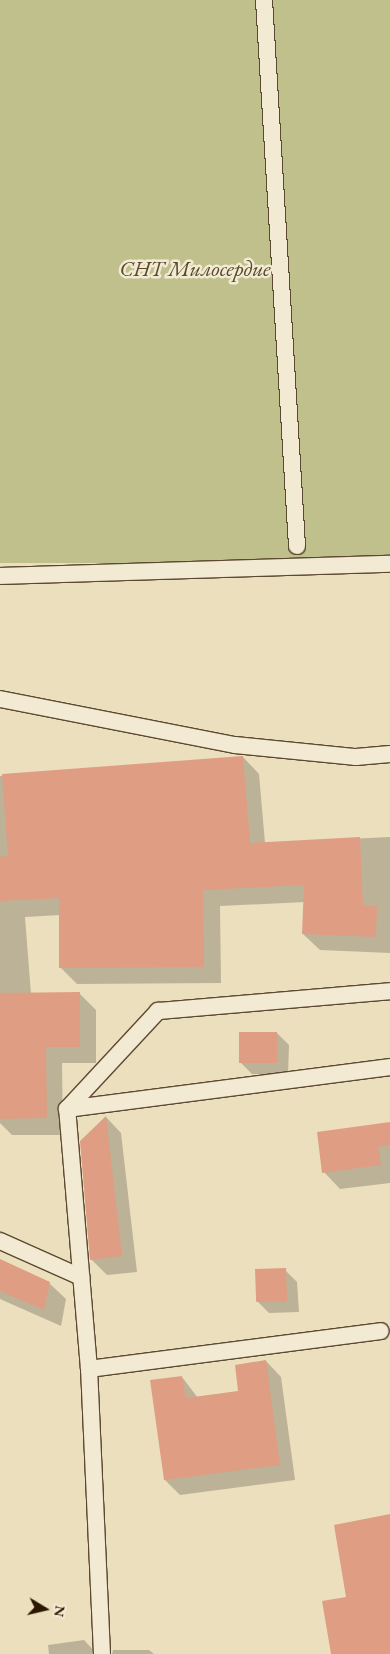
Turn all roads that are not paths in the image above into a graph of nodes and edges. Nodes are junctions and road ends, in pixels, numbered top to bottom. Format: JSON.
{"nodes":[{"id":1,"x":264,"y":0,"type":"edge"},
{"id":2,"x":297,"y":546,"type":"dead end"},
{"id":3,"x":390,"y":564,"type":"edge"},
{"id":4,"x":0,"y":576,"type":"edge"},
{"id":5,"x":0,"y":699,"type":"edge"},
{"id":6,"x":390,"y":754,"type":"edge"},
{"id":7,"x":390,"y":991,"type":"edge"},
{"id":8,"x":390,"y":1067,"type":"edge"},
{"id":9,"x":67,"y":1109,"type":"junction"},
{"id":10,"x":0,"y":1241,"type":"edge"},
{"id":11,"x":81,"y":1277,"type":"junction"},
{"id":12,"x":381,"y":1331,"type":"dead end"},
{"id":13,"x":89,"y":1369,"type":"junction"},
{"id":14,"x":102,"y":1654,"type":"edge"}],
"edges":[{"from":1,"to":2,"type":"lane"},
{"from":3,"to":4,"type":"lane"},
{"from":5,"to":6,"type":"lane"},
{"from":7,"to":9,"type":"lane"},
{"from":8,"to":9,"type":"lane"},
{"from":9,"to":11,"type":"lane"},
{"from":10,"to":11,"type":"lane"},
{"from":11,"to":13,"type":"lane"},
{"from":12,"to":13,"type":"lane"},
{"from":13,"to":14,"type":"lane"}]}
